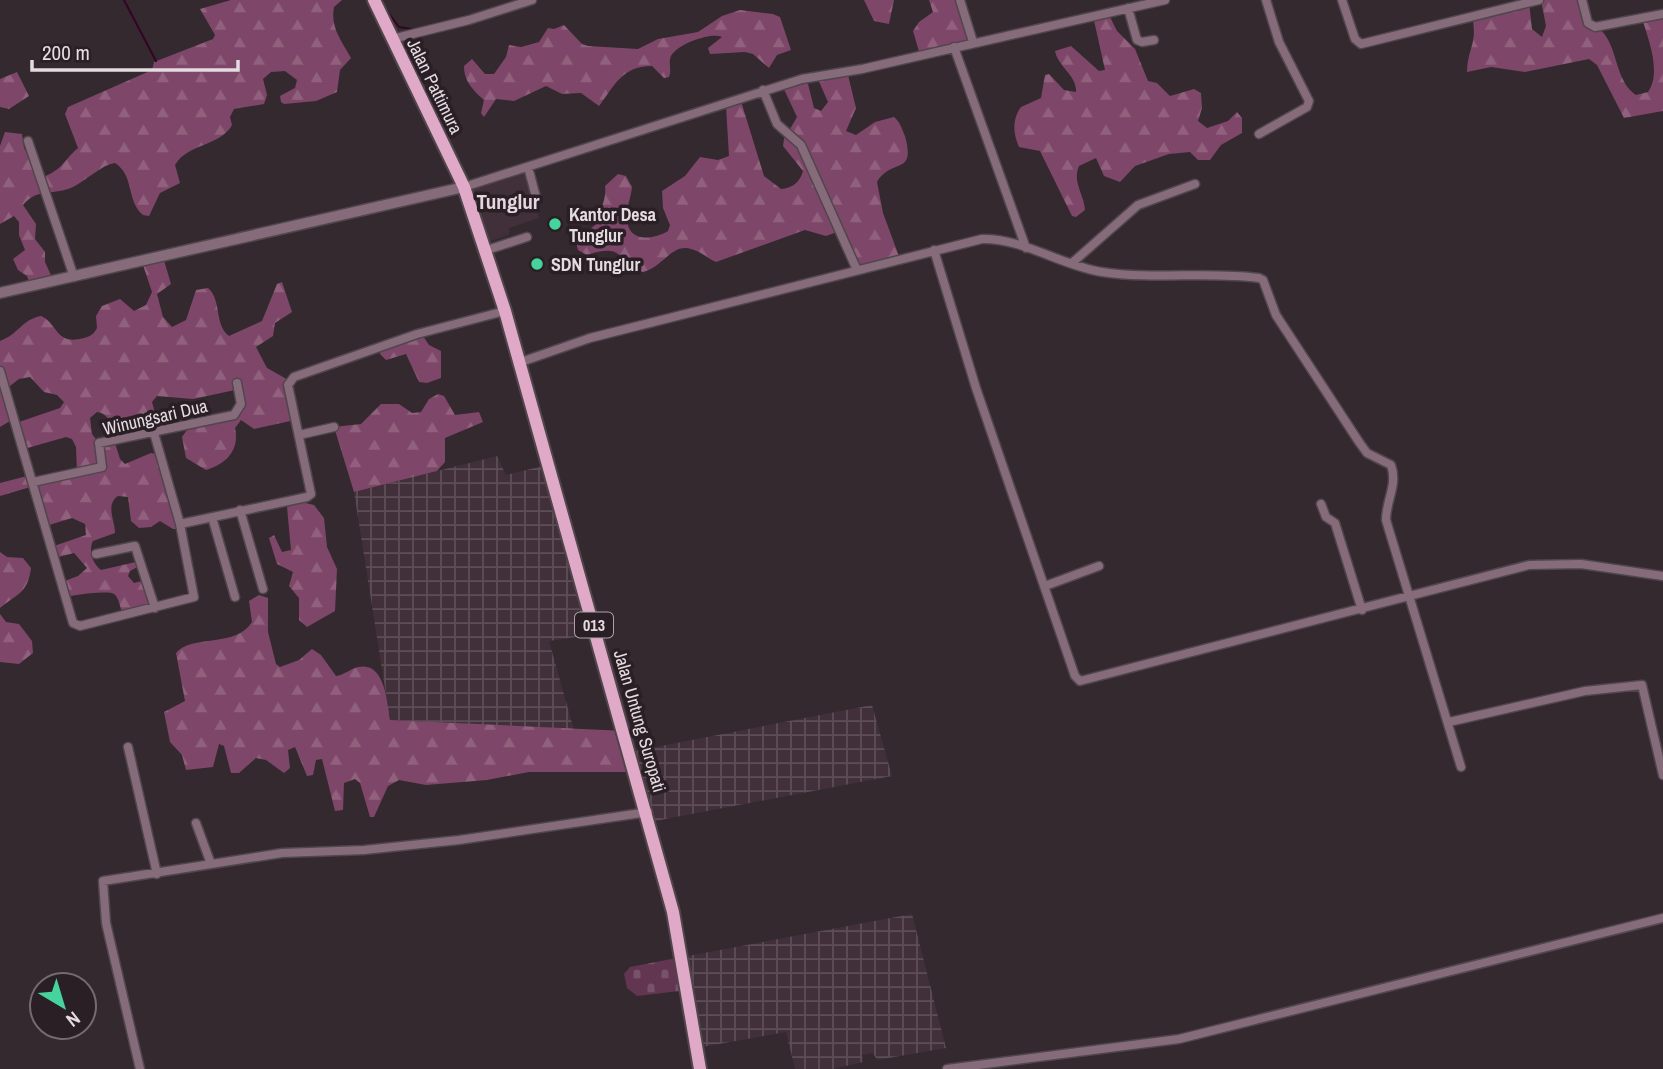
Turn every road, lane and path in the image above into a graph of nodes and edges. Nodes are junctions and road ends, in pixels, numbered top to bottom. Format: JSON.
{"nodes":[{"id":1,"x":373,"y":0,"type":"edge"},
{"id":2,"x":531,"y":0,"type":"edge"},
{"id":3,"x":960,"y":0,"type":"edge"},
{"id":4,"x":1166,"y":0,"type":"edge"},
{"id":5,"x":1266,"y":0,"type":"edge"},
{"id":6,"x":1342,"y":0,"type":"edge"},
{"id":7,"x":1539,"y":0,"type":"edge"},
{"id":8,"x":1582,"y":0,"type":"edge"},
{"id":9,"x":1128,"y":8,"type":"junction"},
{"id":10,"x":1663,"y":14,"type":"edge"},
{"id":11,"x":392,"y":38,"type":"junction"},
{"id":12,"x":1154,"y":40,"type":"dead end"},
{"id":13,"x":973,"y":43,"type":"junction"},
{"id":14,"x":954,"y":47,"type":"junction"},
{"id":15,"x":763,"y":90,"type":"junction"},
{"id":16,"x":1259,"y":134,"type":"dead end"},
{"id":17,"x":28,"y":141,"type":"dead end"},
{"id":18,"x":528,"y":167,"type":"junction"},
{"id":19,"x":1195,"y":184,"type":"dead end"},
{"id":20,"x":464,"y":187,"type":"junction"},
{"id":21,"x":536,"y":197,"type":"dead end"},
{"id":22,"x":527,"y":237,"type":"dead end"},
{"id":23,"x":1026,"y":248,"type":"junction"},
{"id":24,"x":487,"y":250,"type":"junction"},
{"id":25,"x":934,"y":250,"type":"junction"},
{"id":26,"x":1072,"y":263,"type":"junction"},
{"id":27,"x":857,"y":270,"type":"junction"},
{"id":28,"x":74,"y":277,"type":"junction"},
{"id":29,"x":0,"y":293,"type":"edge"},
{"id":30,"x":505,"y":311,"type":"junction"},
{"id":31,"x":518,"y":363,"type":"junction"},
{"id":32,"x":0,"y":371,"type":"edge"},
{"id":33,"x":237,"y":383,"type":"dead end"},
{"id":34,"x":334,"y":427,"type":"dead end"},
{"id":35,"x":154,"y":433,"type":"junction"},
{"id":36,"x":299,"y":435,"type":"junction"},
{"id":37,"x":33,"y":482,"type":"junction"},
{"id":38,"x":1321,"y":504,"type":"dead end"},
{"id":39,"x":240,"y":510,"type":"junction"},
{"id":40,"x":212,"y":517,"type":"junction"},
{"id":41,"x":180,"y":524,"type":"junction"},
{"id":42,"x":96,"y":554,"type":"dead end"},
{"id":43,"x":1099,"y":566,"type":"dead end"},
{"id":44,"x":1663,"y":576,"type":"edge"},
{"id":45,"x":1045,"y":586,"type":"junction"},
{"id":46,"x":263,"y":589,"type":"dead end"},
{"id":47,"x":1407,"y":594,"type":"junction"},
{"id":48,"x":235,"y":597,"type":"dead end"},
{"id":49,"x":155,"y":608,"type":"junction"},
{"id":50,"x":1362,"y":610,"type":"junction"},
{"id":51,"x":1449,"y":722,"type":"junction"},
{"id":52,"x":128,"y":747,"type":"dead end"},
{"id":53,"x":1461,"y":768,"type":"dead end"},
{"id":54,"x":1663,"y":775,"type":"edge"},
{"id":55,"x":648,"y":812,"type":"junction"},
{"id":56,"x":196,"y":823,"type":"dead end"},
{"id":57,"x":211,"y":864,"type":"junction"},
{"id":58,"x":157,"y":874,"type":"junction"},
{"id":59,"x":1663,"y":918,"type":"edge"},
{"id":60,"x":140,"y":1069,"type":"edge"},
{"id":61,"x":700,"y":1069,"type":"edge"},
{"id":62,"x":947,"y":1069,"type":"edge"}],
"edges":[{"from":1,"to":11,"type":"main road","name":"Jalan Pattimura","number":"013"},
{"from":2,"to":11,"type":"street"},
{"from":3,"to":13,"type":"street"},
{"from":4,"to":9,"type":"street"},
{"from":5,"to":16,"type":"street"},
{"from":6,"to":7,"type":"street"},
{"from":8,"to":10,"type":"street"},
{"from":9,"to":12,"type":"street"},
{"from":9,"to":13,"type":"street"},
{"from":11,"to":20,"type":"main road","name":"Jalan Pattimura","number":"013"},
{"from":13,"to":14,"type":"street"},
{"from":14,"to":15,"type":"street"},
{"from":14,"to":23,"type":"street"},
{"from":15,"to":18,"type":"street"},
{"from":15,"to":27,"type":"street"},
{"from":17,"to":28,"type":"street"},
{"from":18,"to":20,"type":"street"},
{"from":18,"to":21,"type":"street"},
{"from":19,"to":26,"type":"street"},
{"from":20,"to":24,"type":"main road","name":"Jalan Untung Suropati","number":"013"},
{"from":20,"to":28,"type":"street"},
{"from":22,"to":24,"type":"street"},
{"from":23,"to":25,"type":"street"},
{"from":23,"to":26,"type":"street"},
{"from":24,"to":30,"type":"main road","name":"Jalan Untung Suropati","number":"013"},
{"from":25,"to":27,"type":"street"},
{"from":25,"to":45,"type":"street"},
{"from":26,"to":47,"type":"street"},
{"from":27,"to":31,"type":"street"},
{"from":28,"to":29,"type":"street"},
{"from":30,"to":31,"type":"main road","name":"Jalan Untung Suropati","number":"013"},
{"from":30,"to":36,"type":"street"},
{"from":31,"to":55,"type":"main road","name":"Jalan Untung Suropati","number":"013"},
{"from":32,"to":37,"type":"street"},
{"from":33,"to":35,"type":"street","name":"Winungsari Dua"},
{"from":34,"to":36,"type":"street"},
{"from":35,"to":37,"type":"street","name":"Winungsari Dua"},
{"from":35,"to":41,"type":"street"},
{"from":36,"to":39,"type":"street"},
{"from":37,"to":49,"type":"street"},
{"from":38,"to":50,"type":"street"},
{"from":39,"to":40,"type":"street"},
{"from":39,"to":46,"type":"street"},
{"from":40,"to":41,"type":"street"},
{"from":40,"to":48,"type":"street"},
{"from":41,"to":49,"type":"street"},
{"from":42,"to":49,"type":"street"},
{"from":43,"to":45,"type":"street"},
{"from":44,"to":47,"type":"street"},
{"from":45,"to":50,"type":"street"},
{"from":47,"to":50,"type":"street"},
{"from":47,"to":51,"type":"street"},
{"from":51,"to":53,"type":"street"},
{"from":51,"to":54,"type":"street"},
{"from":52,"to":58,"type":"street"},
{"from":55,"to":57,"type":"street"},
{"from":55,"to":61,"type":"main road","name":"Jalan Untung Suropati","number":"013"},
{"from":56,"to":57,"type":"street"},
{"from":57,"to":58,"type":"street"},
{"from":58,"to":60,"type":"street"},
{"from":59,"to":62,"type":"street"}]}
